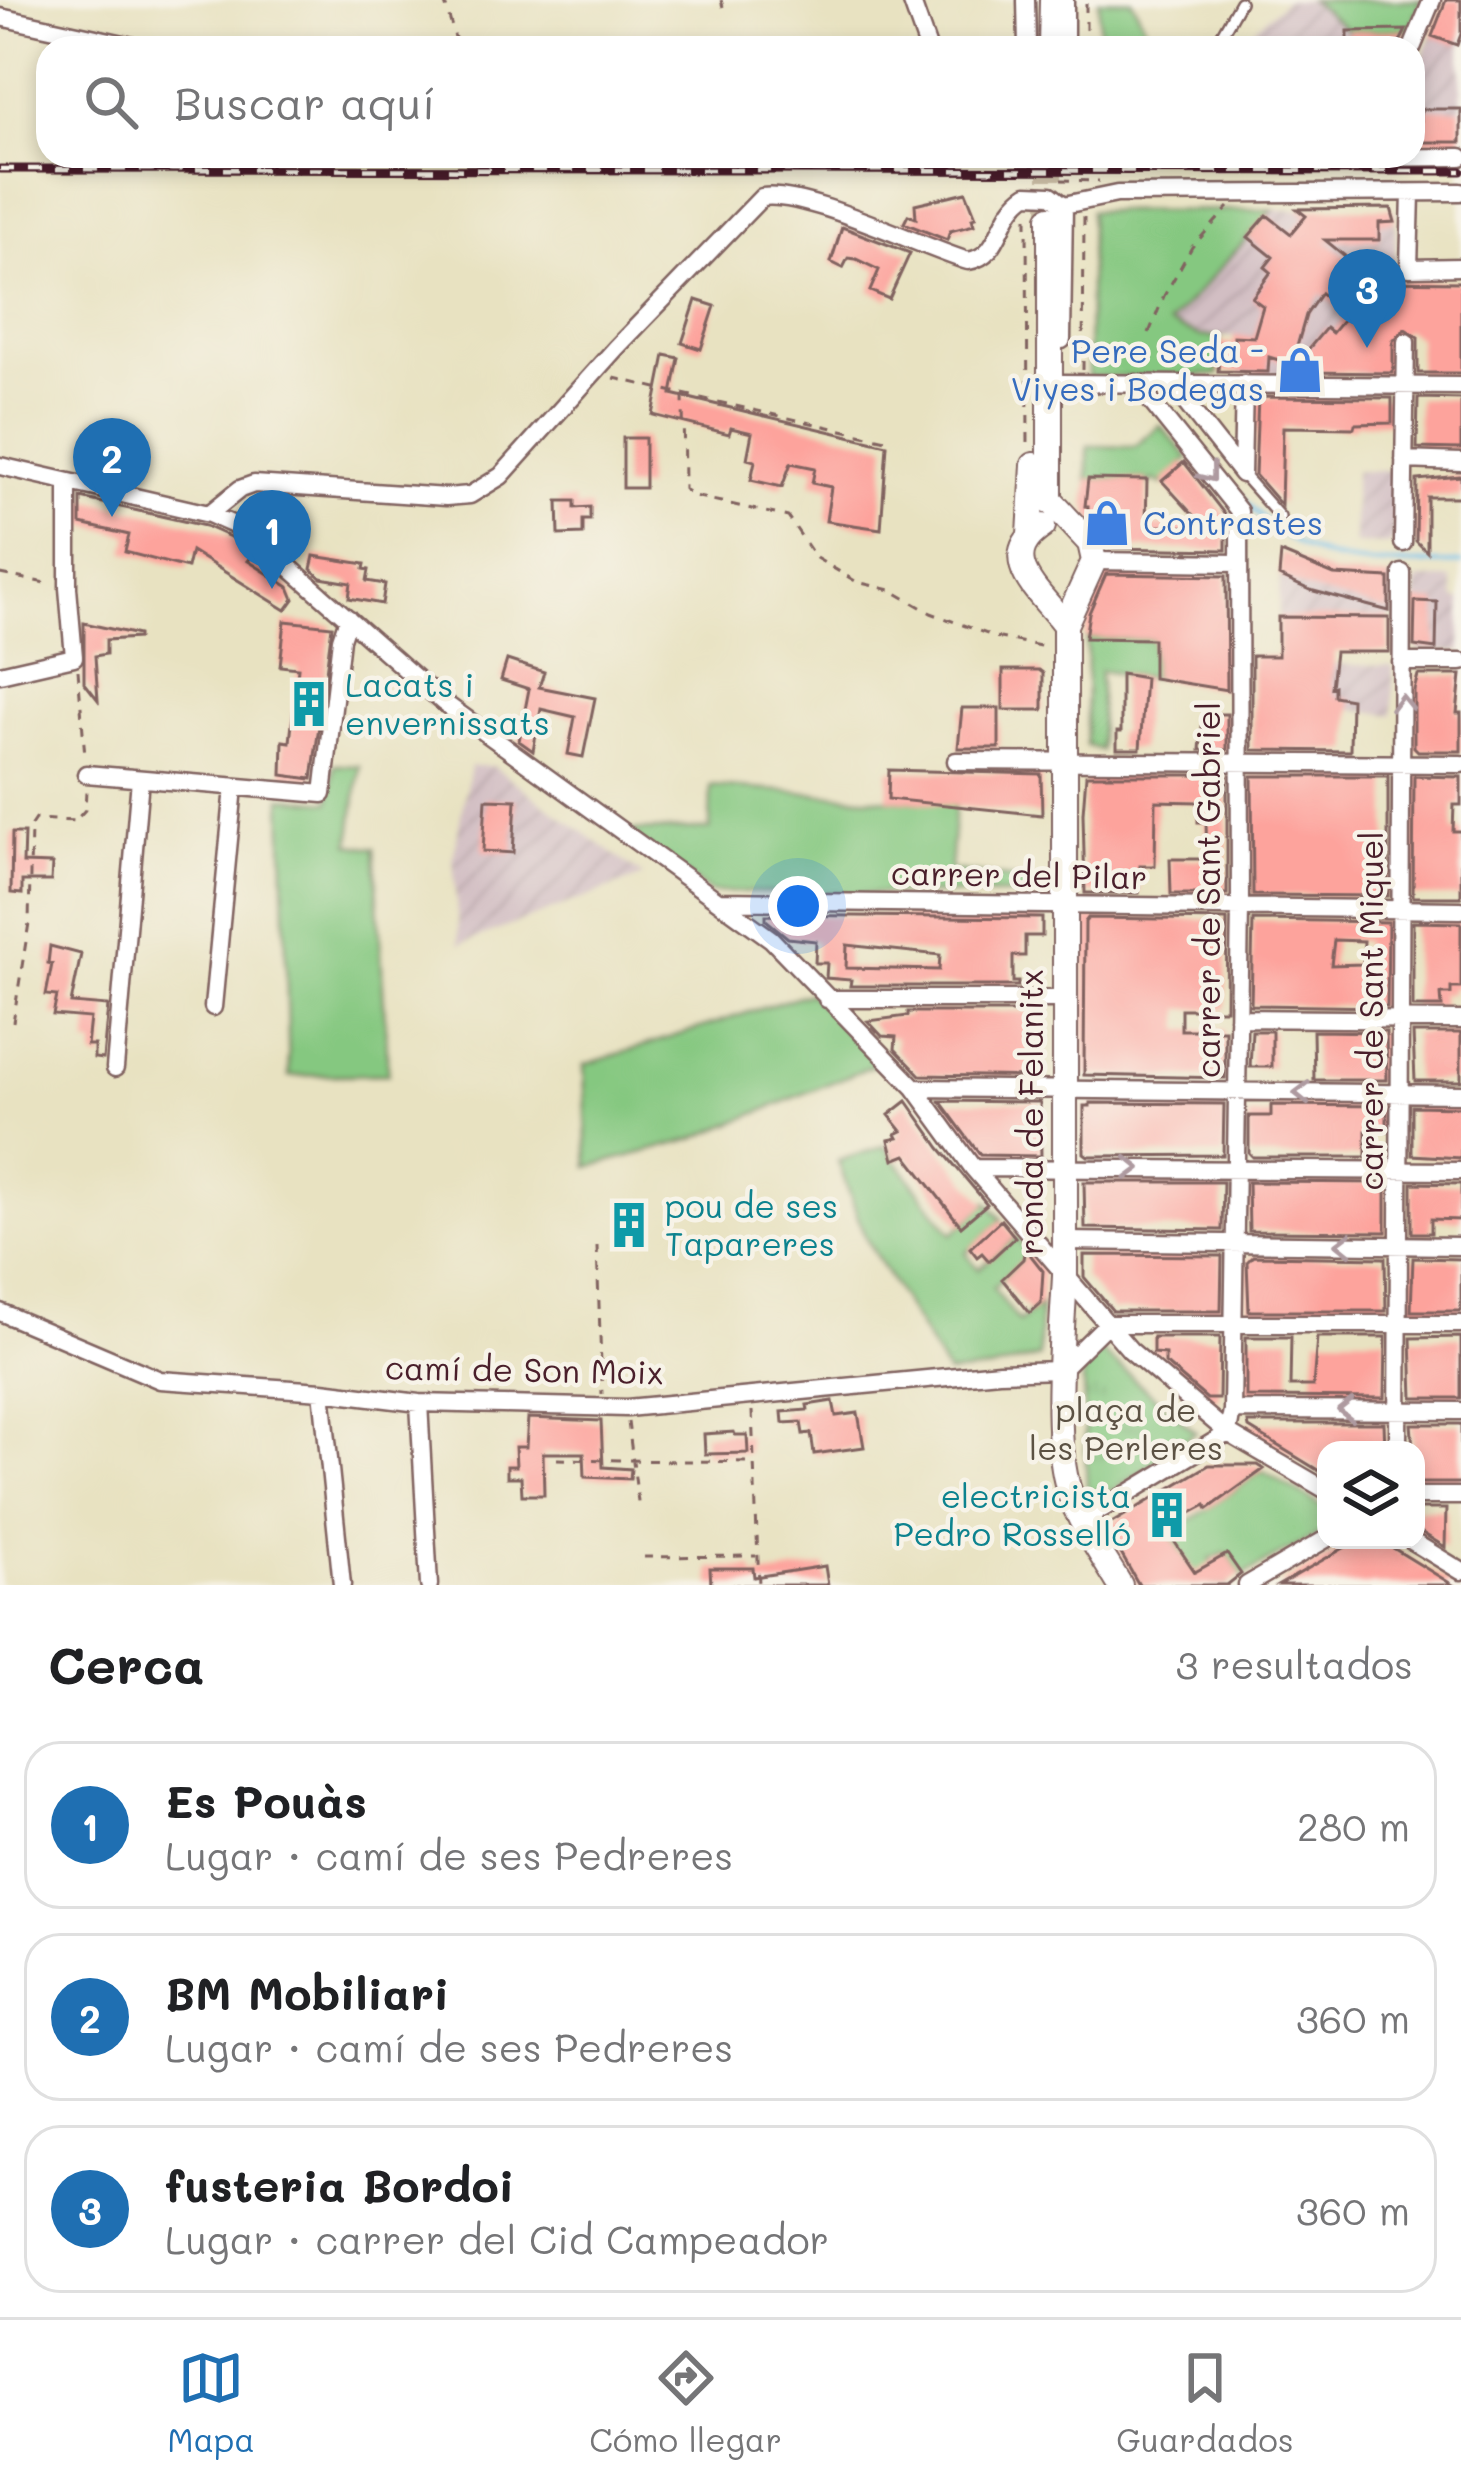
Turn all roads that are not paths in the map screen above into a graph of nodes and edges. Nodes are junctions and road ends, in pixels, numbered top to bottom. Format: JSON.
{"nodes":[{"id":1,"x":911,"y":0,"type":"edge"},
{"id":2,"x":1026,"y":0,"type":"edge"},
{"id":3,"x":1037,"y":0,"type":"edge"},
{"id":4,"x":1052,"y":0,"type":"edge"},
{"id":5,"x":1065,"y":0,"type":"edge"},
{"id":6,"x":1432,"y":0,"type":"edge"},
{"id":7,"x":1240,"y":2,"type":"edge"},
{"id":8,"x":0,"y":17,"type":"edge"},
{"id":9,"x":87,"y":36,"type":"edge"},
{"id":10,"x":924,"y":36,"type":"edge"},
{"id":11,"x":1027,"y":36,"type":"edge"},
{"id":12,"x":1037,"y":36,"type":"edge"},
{"id":13,"x":1052,"y":36,"type":"edge"},
{"id":14,"x":1065,"y":36,"type":"edge"},
{"id":15,"x":1221,"y":36,"type":"edge"},
{"id":16,"x":1417,"y":36,"type":"edge"},
{"id":17,"x":1425,"y":157,"type":"edge"},
{"id":18,"x":1461,"y":157,"type":"edge"},
{"id":19,"x":1461,"y":192,"type":"edge"},
{"id":20,"x":1411,"y":193,"type":"junction"},
{"id":21,"x":1044,"y":209,"type":"junction"},
{"id":22,"x":1461,"y":267,"type":"edge"},
{"id":23,"x":1406,"y":342,"type":"dead end"},
{"id":24,"x":1061,"y":383,"type":"junction"},
{"id":25,"x":1136,"y":383,"type":"junction"},
{"id":26,"x":1171,"y":384,"type":"junction"},
{"id":27,"x":1244,"y":384,"type":"junction"},
{"id":28,"x":1407,"y":385,"type":"junction"},
{"id":29,"x":1461,"y":386,"type":"edge"},
{"id":30,"x":1404,"y":460,"type":"junction"},
{"id":31,"x":1461,"y":462,"type":"edge"},
{"id":32,"x":0,"y":466,"type":"edge"},
{"id":33,"x":1242,"y":474,"type":"junction"},
{"id":34,"x":68,"y":482,"type":"junction"},
{"id":35,"x":209,"y":514,"type":"junction"},
{"id":36,"x":1280,"y":517,"type":"dead end"},
{"id":37,"x":1066,"y":520,"type":"junction"},
{"id":38,"x":1030,"y":535,"type":"junction"},
{"id":39,"x":1402,"y":543,"type":"dead end"},
{"id":40,"x":1094,"y":561,"type":"junction"},
{"id":41,"x":1238,"y":563,"type":"junction"},
{"id":42,"x":1402,"y":572,"type":"dead end"},
{"id":43,"x":1081,"y":589,"type":"junction"},
{"id":44,"x":1042,"y":593,"type":"junction"},
{"id":45,"x":348,"y":618,"type":"junction"},
{"id":46,"x":1057,"y":631,"type":"junction"},
{"id":47,"x":1401,"y":662,"type":"junction"},
{"id":48,"x":1461,"y":662,"type":"edge"},
{"id":49,"x":0,"y":674,"type":"edge"},
{"id":50,"x":956,"y":760,"type":"dead end"},
{"id":51,"x":1066,"y":761,"type":"junction"},
{"id":52,"x":1239,"y":762,"type":"junction"},
{"id":53,"x":1403,"y":764,"type":"junction"},
{"id":54,"x":1461,"y":764,"type":"edge"},
{"id":55,"x":86,"y":775,"type":"road end"},
{"id":56,"x":140,"y":779,"type":"junction"},
{"id":57,"x":234,"y":787,"type":"junction"},
{"id":58,"x":719,"y":901,"type":"junction"},
{"id":59,"x":1065,"y":905,"type":"junction"},
{"id":60,"x":1240,"y":907,"type":"junction"},
{"id":61,"x":1402,"y":910,"type":"junction"},
{"id":62,"x":1461,"y":910,"type":"edge"},
{"id":63,"x":827,"y":999,"type":"junction"},
{"id":64,"x":1062,"y":999,"type":"junction"},
{"id":65,"x":213,"y":1007,"type":"dead end"},
{"id":66,"x":1238,"y":1018,"type":"junction"},
{"id":67,"x":1401,"y":1019,"type":"junction"},
{"id":68,"x":1461,"y":1020,"type":"edge"},
{"id":69,"x":115,"y":1068,"type":"dead end"},
{"id":70,"x":915,"y":1088,"type":"junction"},
{"id":71,"x":1063,"y":1089,"type":"junction"},
{"id":72,"x":1238,"y":1092,"type":"junction"},
{"id":73,"x":1401,"y":1094,"type":"junction"},
{"id":74,"x":1461,"y":1094,"type":"edge"},
{"id":75,"x":1063,"y":1167,"type":"junction"},
{"id":76,"x":973,"y":1168,"type":"junction"},
{"id":77,"x":1236,"y":1169,"type":"junction"},
{"id":78,"x":1400,"y":1170,"type":"junction"},
{"id":79,"x":1461,"y":1171,"type":"edge"},
{"id":80,"x":1064,"y":1241,"type":"junction"},
{"id":81,"x":1235,"y":1242,"type":"junction"},
{"id":82,"x":1400,"y":1246,"type":"junction"},
{"id":83,"x":1461,"y":1246,"type":"edge"},
{"id":84,"x":1065,"y":1276,"type":"junction"},
{"id":85,"x":0,"y":1312,"type":"edge"},
{"id":86,"x":1233,"y":1323,"type":"junction"},
{"id":87,"x":1107,"y":1324,"type":"junction"},
{"id":88,"x":1399,"y":1324,"type":"junction"},
{"id":89,"x":1461,"y":1324,"type":"edge"},
{"id":90,"x":1060,"y":1370,"type":"junction"},
{"id":91,"x":322,"y":1391,"type":"junction"},
{"id":92,"x":419,"y":1403,"type":"junction"},
{"id":93,"x":1232,"y":1410,"type":"junction"},
{"id":94,"x":1398,"y":1410,"type":"junction"},
{"id":95,"x":1461,"y":1411,"type":"edge"},
{"id":96,"x":1228,"y":1433,"type":"junction"},
{"id":97,"x":1398,"y":1441,"type":"edge"},
{"id":98,"x":1317,"y":1485,"type":"edge"},
{"id":99,"x":1425,"y":1496,"type":"edge"},
{"id":100,"x":1461,"y":1496,"type":"edge"},
{"id":101,"x":1082,"y":1521,"type":"junction"},
{"id":102,"x":1317,"y":1544,"type":"edge"},
{"id":103,"x":1425,"y":1549,"type":"edge"},
{"id":104,"x":1461,"y":1571,"type":"edge"},
{"id":105,"x":342,"y":1585,"type":"edge"},
{"id":106,"x":429,"y":1585,"type":"edge"},
{"id":107,"x":1120,"y":1585,"type":"edge"},
{"id":108,"x":1247,"y":1585,"type":"edge"}],
"edges":[{"from":1,"to":10,"type":"street"},
{"from":2,"to":11,"type":"street"},
{"from":3,"to":12,"type":"main road"},
{"from":4,"to":13,"type":"main road"},
{"from":5,"to":14,"type":"street"},
{"from":6,"to":16,"type":"street"},
{"from":7,"to":15,"type":"lane"},
{"from":8,"to":9,"type":"street"},
{"from":17,"to":18,"type":"street"},
{"from":19,"to":20,"type":"street"},
{"from":20,"to":21,"type":"street"},
{"from":20,"to":22,"type":"street"},
{"from":21,"to":24,"type":"street"},
{"from":21,"to":35,"type":"street"},
{"from":21,"to":37,"type":"main road"},
{"from":21,"to":38,"type":"main road"},
{"from":23,"to":28,"type":"street"},
{"from":24,"to":25,"type":"street"},
{"from":24,"to":37,"type":"street"},
{"from":25,"to":26,"type":"street"},
{"from":25,"to":41,"type":"street","name":"carrer de Sant Gabriel","one_way":true},
{"from":26,"to":27,"type":"street"},
{"from":26,"to":33,"type":"street"},
{"from":27,"to":28,"type":"street"},
{"from":27,"to":33,"type":"street"},
{"from":28,"to":29,"type":"street"},
{"from":28,"to":30,"type":"street"},
{"from":30,"to":31,"type":"street"},
{"from":30,"to":39,"type":"street"},
{"from":32,"to":34,"type":"street"},
{"from":33,"to":36,"type":"lane"},
{"from":34,"to":35,"type":"street"},
{"from":34,"to":49,"type":"street"},
{"from":35,"to":45,"type":"street"},
{"from":37,"to":38,"type":"main road"},
{"from":37,"to":40,"type":"main road"},
{"from":38,"to":44,"type":"main road"},
{"from":40,"to":41,"type":"street"},
{"from":40,"to":43,"type":"main road"},
{"from":41,"to":52,"type":"street","name":"carrer de Sant Gabriel"},
{"from":42,"to":47,"type":"street","name":"carrer de Sant Miquel"},
{"from":43,"to":44,"type":"main road"},
{"from":43,"to":46,"type":"main road"},
{"from":44,"to":46,"type":"main road"},
{"from":45,"to":57,"type":"street"},
{"from":45,"to":58,"type":"street"},
{"from":46,"to":51,"type":"main road","name":"ronda de Felanitx"},
{"from":47,"to":48,"type":"street"},
{"from":53,"to":47,"type":"street","name":"carrer de Sant Miquel","one_way":true},
{"from":50,"to":51,"type":"street"},
{"from":51,"to":52,"type":"street"},
{"from":51,"to":59,"type":"main road","name":"ronda de Felanitx"},
{"from":52,"to":53,"type":"street"},
{"from":52,"to":60,"type":"street","name":"carrer de Sant Gabriel"},
{"from":53,"to":54,"type":"street"},
{"from":53,"to":61,"type":"street","name":"carrer de Sant Miquel"},
{"from":55,"to":56,"type":"street"},
{"from":56,"to":57,"type":"street"},
{"from":56,"to":69,"type":"street"},
{"from":57,"to":65,"type":"street"},
{"from":58,"to":59,"type":"street","name":"carrer del Pilar"},
{"from":58,"to":63,"type":"street"},
{"from":59,"to":60,"type":"street","name":"carrer del Pilar"},
{"from":59,"to":64,"type":"main road","name":"ronda de Felanitx"},
{"from":60,"to":61,"type":"street","name":"carrer del Pilar"},
{"from":60,"to":66,"type":"street","name":"carrer de Sant Gabriel"},
{"from":61,"to":62,"type":"street","name":"carrer del Pilar"},
{"from":61,"to":67,"type":"street","name":"carrer de Sant Miquel"},
{"from":63,"to":64,"type":"street"},
{"from":63,"to":70,"type":"street"},
{"from":64,"to":71,"type":"main road","name":"ronda de Felanitx"},
{"from":66,"to":67,"type":"street"},
{"from":66,"to":72,"type":"street","name":"carrer de Sant Gabriel"},
{"from":67,"to":68,"type":"street"},
{"from":67,"to":73,"type":"street","name":"carrer de Sant Miquel"},
{"from":70,"to":71,"type":"street"},
{"from":70,"to":76,"type":"street"},
{"from":71,"to":72,"type":"street"},
{"from":71,"to":75,"type":"main road","name":"ronda de Felanitx"},
{"from":73,"to":72,"type":"street","one_way":true},
{"from":72,"to":77,"type":"street","name":"carrer de Sant Gabriel"},
{"from":73,"to":74,"type":"street"},
{"from":73,"to":78,"type":"street","name":"carrer de Sant Miquel"},
{"from":75,"to":76,"type":"street"},
{"from":75,"to":77,"type":"street","one_way":true},
{"from":75,"to":80,"type":"main road","name":"ronda de Felanitx"},
{"from":76,"to":84,"type":"street"},
{"from":77,"to":78,"type":"street"},
{"from":77,"to":81,"type":"street","name":"carrer de Sant Gabriel"},
{"from":78,"to":79,"type":"street"},
{"from":78,"to":82,"type":"street","name":"carrer de Sant Miquel"},
{"from":80,"to":81,"type":"street"},
{"from":80,"to":84,"type":"main road","name":"ronda de Felanitx"},
{"from":82,"to":81,"type":"street","one_way":true},
{"from":81,"to":86,"type":"street","name":"carrer de Sant Gabriel"},
{"from":82,"to":83,"type":"street"},
{"from":82,"to":88,"type":"street","name":"carrer de Sant Miquel"},
{"from":84,"to":87,"type":"street"},
{"from":84,"to":90,"type":"main road","name":"ronda de Felanitx"},
{"from":85,"to":91,"type":"street","name":"camí de Son Moix"},
{"from":86,"to":87,"type":"street"},
{"from":86,"to":88,"type":"street"},
{"from":86,"to":93,"type":"street","name":"carrer de Sant Gabriel"},
{"from":87,"to":90,"type":"street"},
{"from":87,"to":96,"type":"street"},
{"from":88,"to":89,"type":"street"},
{"from":88,"to":94,"type":"street","name":"carrer de Sant Miquel"},
{"from":90,"to":92,"type":"street","name":"camí de Son Moix"},
{"from":90,"to":101,"type":"main road","name":"ronda de Felanitx"},
{"from":91,"to":92,"type":"street","name":"camí de Son Moix"},
{"from":91,"to":105,"type":"street"},
{"from":92,"to":106,"type":"street"},
{"from":94,"to":93,"type":"street","one_way":true},
{"from":93,"to":96,"type":"street","name":"carrer de Sant Gabriel"},
{"from":94,"to":95,"type":"street"},
{"from":94,"to":97,"type":"street","name":"carrer de Sant Miquel"},
{"from":96,"to":98,"type":"street"},
{"from":96,"to":101,"type":"street"},
{"from":99,"to":100,"type":"street"},
{"from":101,"to":107,"type":"main road","name":"ronda de Felanitx"},
{"from":102,"to":108,"type":"street"},
{"from":103,"to":104,"type":"street"}]}
